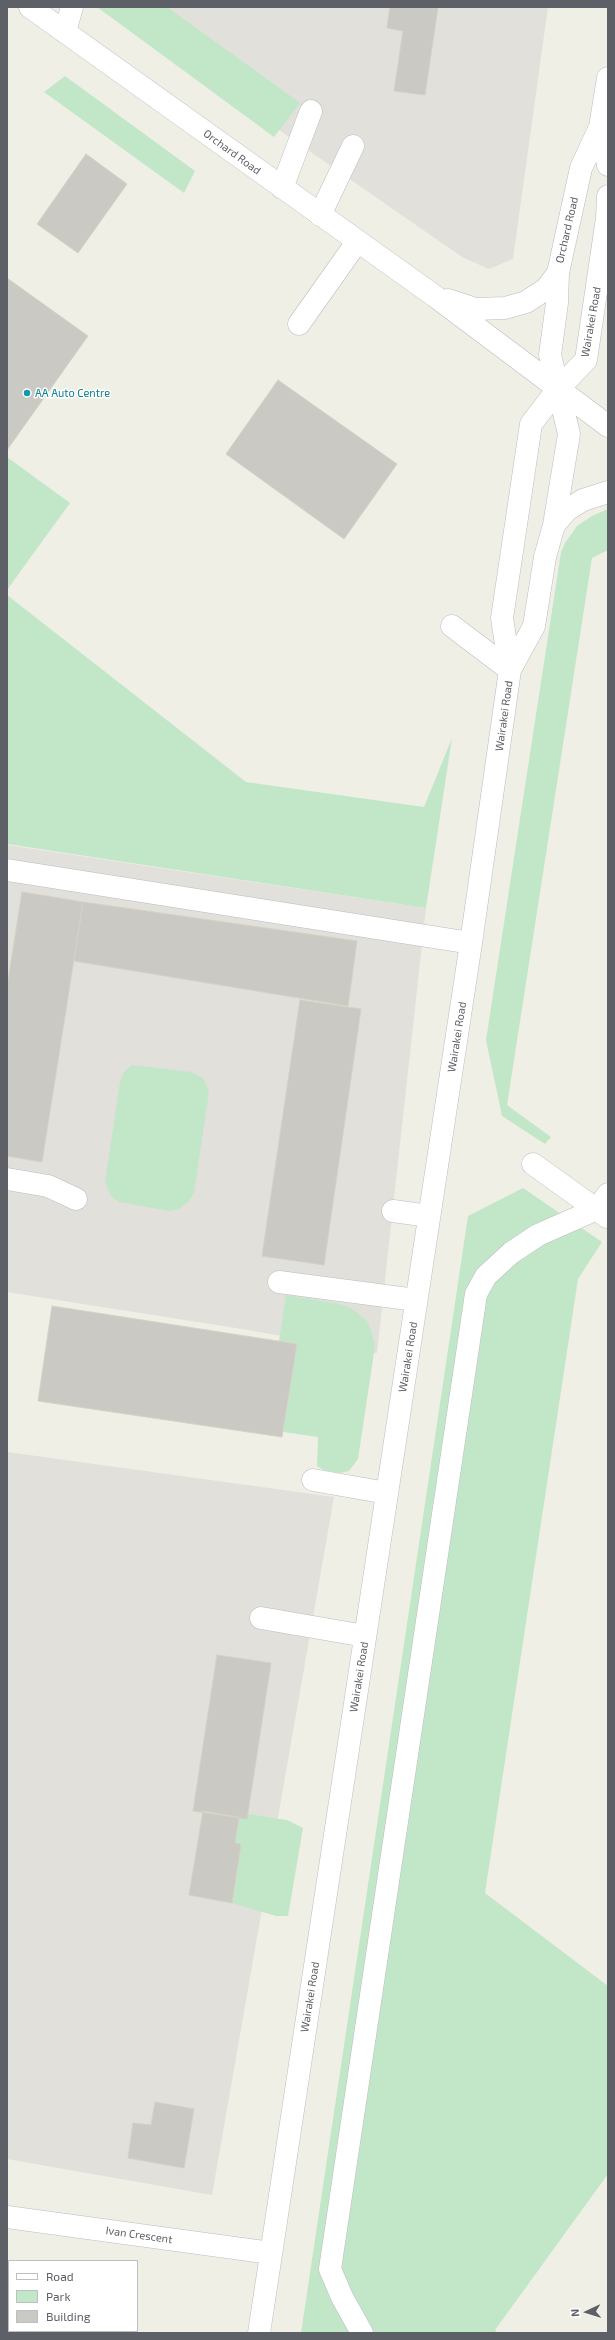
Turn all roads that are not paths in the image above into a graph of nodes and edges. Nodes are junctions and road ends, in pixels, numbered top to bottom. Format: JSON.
{"nodes":[{"id":1,"x":30,"y":7,"type":"edge"},
{"id":2,"x":72,"y":7,"type":"edge"},
{"id":3,"x":65,"y":32,"type":"junction"},
{"id":4,"x":608,"y":78,"type":"edge"},
{"id":5,"x":311,"y":111,"type":"dead end"},
{"id":6,"x":604,"y":128,"type":"edge"},
{"id":7,"x":353,"y":146,"type":"dead end"},
{"id":8,"x":608,"y":165,"type":"edge"},
{"id":9,"x":282,"y":188,"type":"junction"},
{"id":10,"x":608,"y":196,"type":"edge"},
{"id":11,"x":320,"y":215,"type":"junction"},
{"id":12,"x":357,"y":242,"type":"junction"},
{"id":13,"x":558,"y":273,"type":"junction"},
{"id":14,"x":436,"y":297,"type":"junction"},
{"id":15,"x":299,"y":324,"type":"dead end"},
{"id":16,"x":558,"y":389,"type":"junction"},
{"id":17,"x":608,"y":426,"type":"edge"},
{"id":18,"x":608,"y":492,"type":"edge"},
{"id":19,"x":554,"y":525,"type":"junction"},
{"id":20,"x":452,"y":626,"type":"dead end"},
{"id":21,"x":510,"y":670,"type":"junction"},
{"id":22,"x":7,"y":870,"type":"edge"},
{"id":23,"x":471,"y":943,"type":"junction"},
{"id":24,"x":533,"y":1164,"type":"dead end"},
{"id":25,"x":7,"y":1179,"type":"edge"},
{"id":26,"x":76,"y":1198,"type":"dead end"},
{"id":27,"x":604,"y":1207,"type":"edge"},
{"id":28,"x":393,"y":1211,"type":"dead end"},
{"id":29,"x":429,"y":1216,"type":"junction"},
{"id":30,"x":279,"y":1282,"type":"dead end"},
{"id":31,"x":416,"y":1300,"type":"junction"},
{"id":32,"x":313,"y":1480,"type":"dead end"},
{"id":33,"x":387,"y":1493,"type":"junction"},
{"id":34,"x":261,"y":1618,"type":"dead end"},
{"id":35,"x":365,"y":1636,"type":"junction"},
{"id":36,"x":7,"y":2217,"type":"edge"},
{"id":37,"x":271,"y":2254,"type":"junction"},
{"id":38,"x":258,"y":2333,"type":"edge"},
{"id":39,"x":362,"y":2333,"type":"edge"}],
"edges":[{"from":1,"to":3,"type":"street","name":"Orchard Road"},
{"from":2,"to":3,"type":"street"},
{"from":3,"to":9,"type":"street","name":"Orchard Road"},
{"from":4,"to":6,"type":"street"},
{"from":5,"to":9,"type":"street"},
{"from":6,"to":8,"type":"street"},
{"from":6,"to":13,"type":"street","name":"Orchard Road"},
{"from":7,"to":11,"type":"street"},
{"from":9,"to":11,"type":"street","name":"Orchard Road"},
{"from":10,"to":16,"type":"street","name":"Wairakei Road"},
{"from":11,"to":12,"type":"street","name":"Orchard Road"},
{"from":12,"to":14,"type":"street","name":"Orchard Road"},
{"from":12,"to":15,"type":"street"},
{"from":13,"to":14,"type":"street","name":"Orchard Road"},
{"from":13,"to":16,"type":"street"},
{"from":14,"to":16,"type":"street","name":"Orchard Road"},
{"from":16,"to":17,"type":"street","name":"Orchard Road"},
{"from":16,"to":19,"type":"street"},
{"from":16,"to":21,"type":"street","name":"Wairakei Road"},
{"from":18,"to":19,"type":"street"},
{"from":19,"to":21,"type":"street"},
{"from":20,"to":21,"type":"street"},
{"from":21,"to":23,"type":"street","name":"Wairakei Road"},
{"from":22,"to":23,"type":"street"},
{"from":23,"to":29,"type":"street","name":"Wairakei Road"},
{"from":24,"to":27,"type":"street"},
{"from":25,"to":26,"type":"street"},
{"from":27,"to":39,"type":"street"},
{"from":28,"to":29,"type":"street"},
{"from":29,"to":31,"type":"street","name":"Wairakei Road"},
{"from":30,"to":31,"type":"street"},
{"from":31,"to":33,"type":"street","name":"Wairakei Road"},
{"from":32,"to":33,"type":"street"},
{"from":33,"to":35,"type":"street","name":"Wairakei Road"},
{"from":34,"to":35,"type":"street"},
{"from":35,"to":37,"type":"street","name":"Wairakei Road"},
{"from":36,"to":37,"type":"street","name":"Ivan Crescent"},
{"from":37,"to":38,"type":"street","name":"Wairakei Road"}]}
